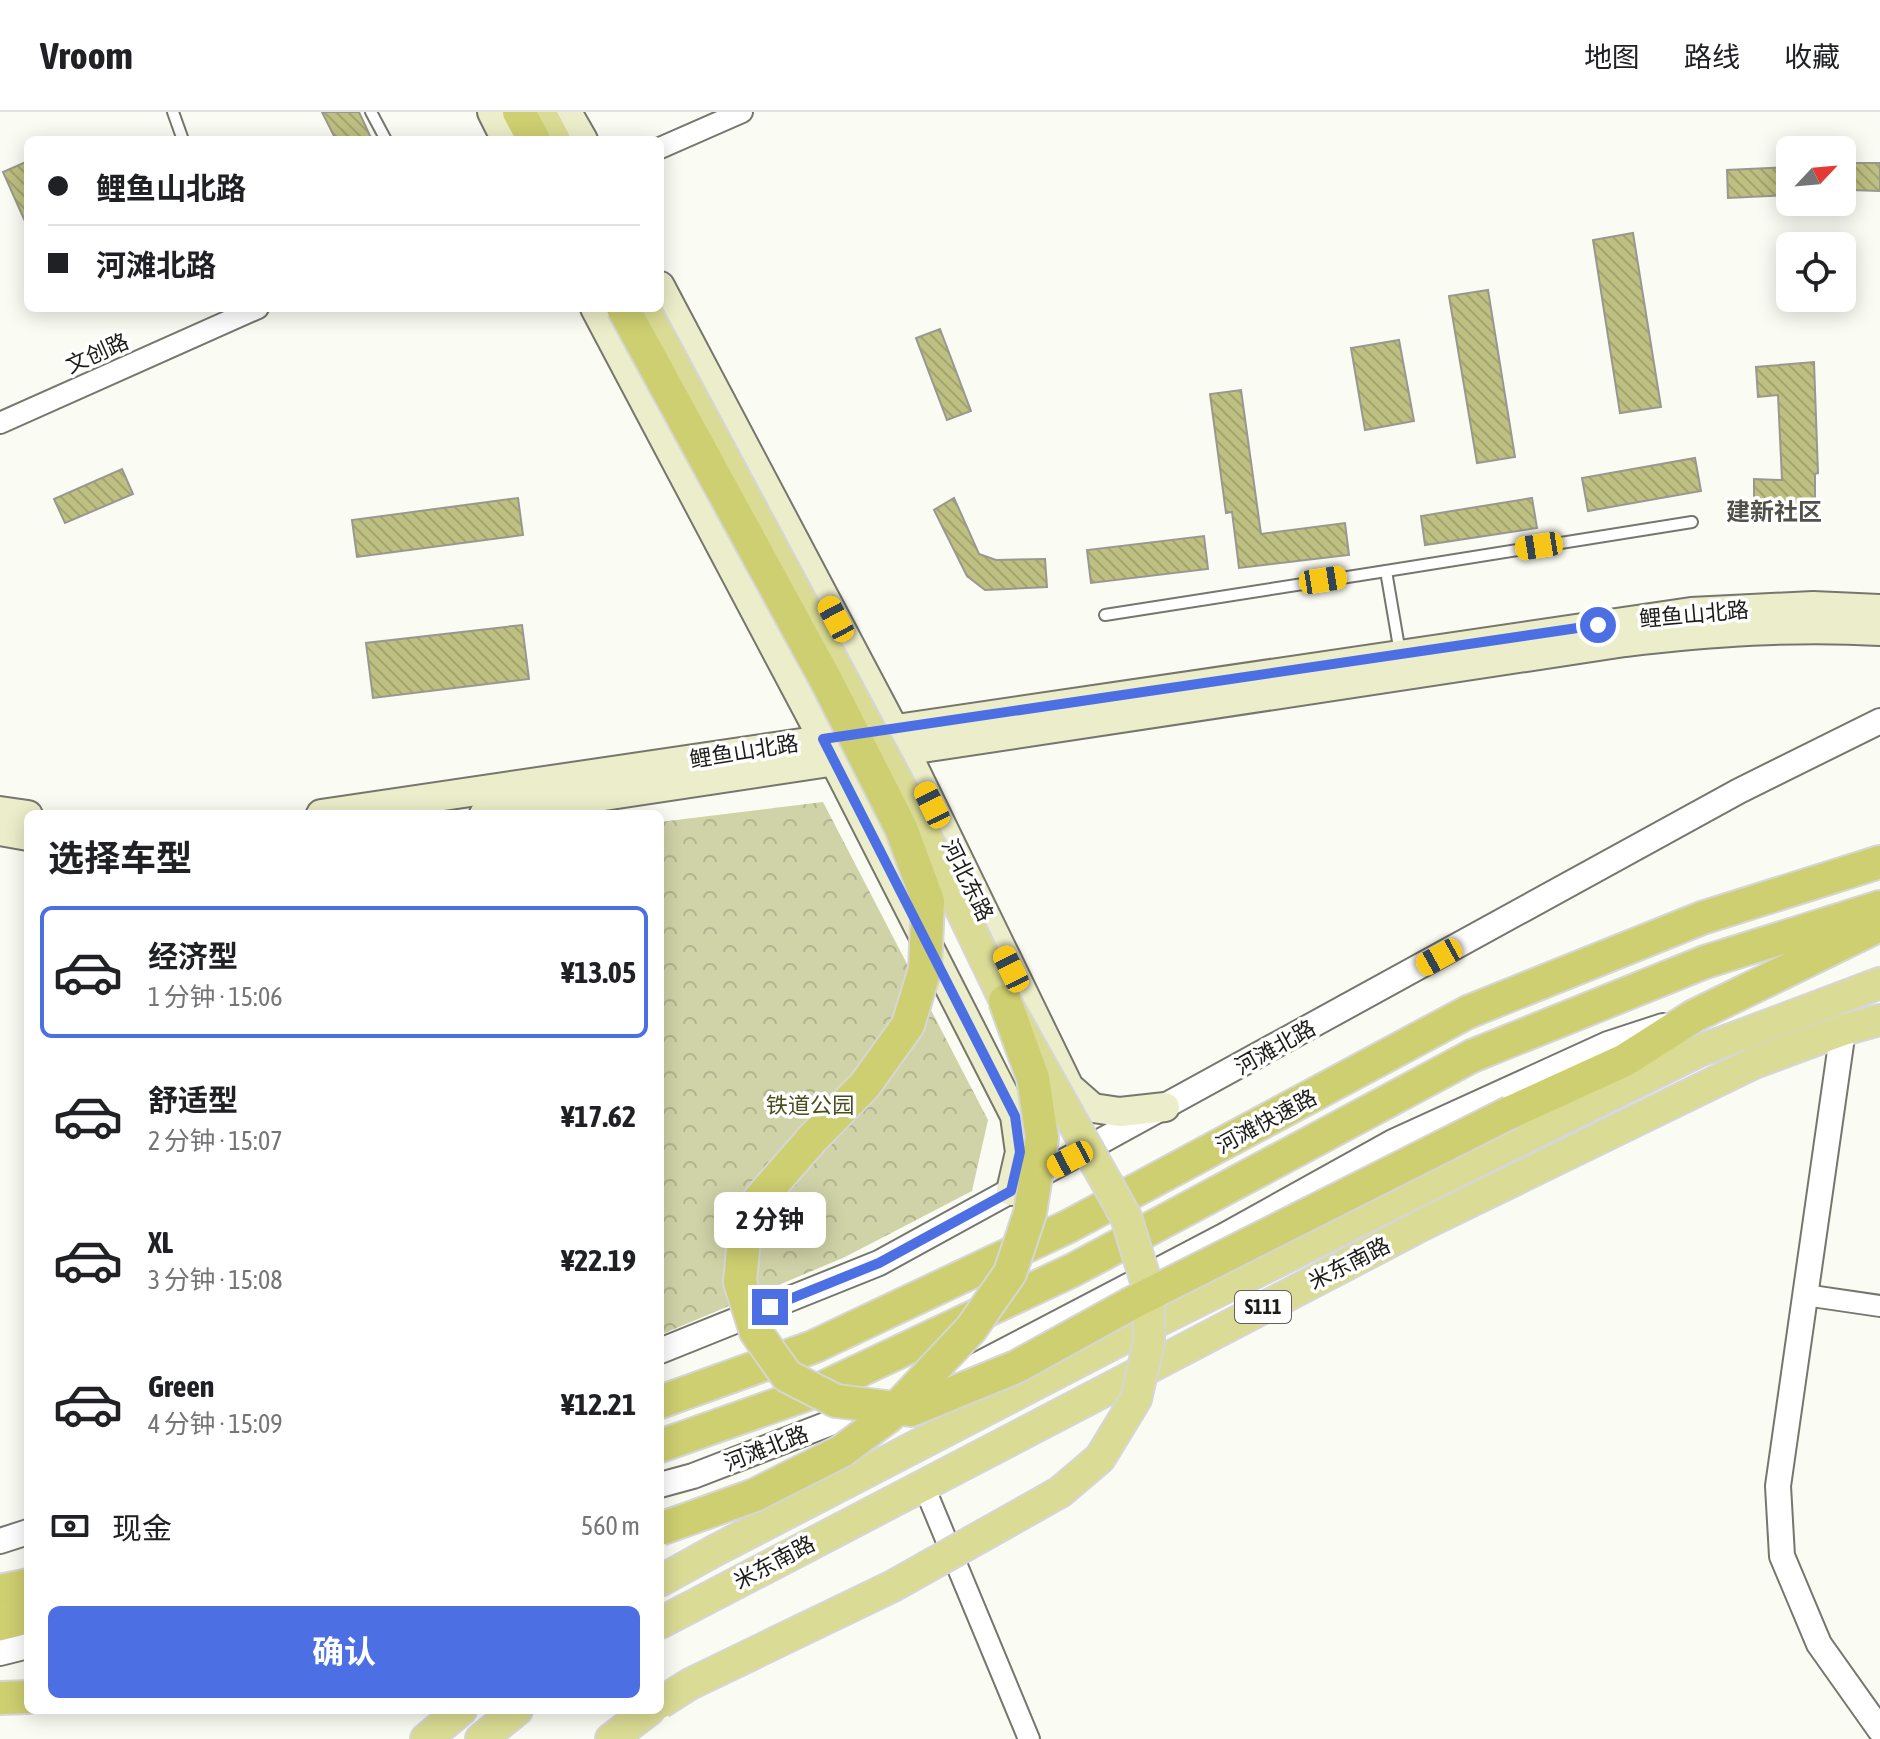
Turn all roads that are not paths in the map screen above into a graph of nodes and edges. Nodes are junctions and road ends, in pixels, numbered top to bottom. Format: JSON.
{"nodes":[{"id":1,"x":173,"y":112,"type":"edge"},
{"id":2,"x":371,"y":112,"type":"edge"},
{"id":3,"x":492,"y":112,"type":"edge"},
{"id":4,"x":519,"y":112,"type":"edge"},
{"id":5,"x":540,"y":112,"type":"edge"},
{"id":6,"x":567,"y":112,"type":"edge"},
{"id":7,"x":742,"y":112,"type":"edge"},
{"id":8,"x":182,"y":136,"type":"edge"},
{"id":9,"x":384,"y":136,"type":"edge"},
{"id":10,"x":504,"y":136,"type":"edge"},
{"id":11,"x":532,"y":136,"type":"edge"},
{"id":12,"x":553,"y":136,"type":"edge"},
{"id":13,"x":581,"y":136,"type":"edge"},
{"id":14,"x":664,"y":146,"type":"edge"},
{"id":15,"x":664,"y":294,"type":"edge"},
{"id":16,"x":249,"y":312,"type":"edge"},
{"id":17,"x":597,"y":312,"type":"edge"},
{"id":18,"x":625,"y":312,"type":"edge"},
{"id":19,"x":646,"y":312,"type":"edge"},
{"id":20,"x":0,"y":423,"type":"edge"},
{"id":21,"x":1692,"y":522,"type":"dead end"},
{"id":22,"x":1386,"y":571,"type":"junction"},
{"id":23,"x":1880,"y":609,"type":"edge"},
{"id":24,"x":1105,"y":615,"type":"dead end"},
{"id":25,"x":1880,"y":631,"type":"edge"},
{"id":26,"x":1402,"y":664,"type":"junction"},
{"id":27,"x":1880,"y":721,"type":"edge"},
{"id":28,"x":900,"y":740,"type":"junction"},
{"id":29,"x":828,"y":750,"type":"junction"},
{"id":30,"x":353,"y":810,"type":"edge"},
{"id":31,"x":506,"y":810,"type":"edge"},
{"id":32,"x":0,"y":811,"type":"edge"},
{"id":33,"x":24,"y":814,"type":"edge"},
{"id":34,"x":0,"y":831,"type":"edge"},
{"id":35,"x":24,"y":835,"type":"edge"},
{"id":36,"x":1880,"y":862,"type":"edge"},
{"id":37,"x":1880,"y":907,"type":"edge"},
{"id":38,"x":1880,"y":925,"type":"edge"},
{"id":39,"x":1880,"y":983,"type":"edge"},
{"id":40,"x":1015,"y":999,"type":"junction"},
{"id":41,"x":1694,"y":1016,"type":"junction"},
{"id":42,"x":1880,"y":1020,"type":"edge"},
{"id":43,"x":969,"y":1023,"type":"junction"},
{"id":44,"x":1843,"y":1030,"type":"junction"},
{"id":45,"x":1165,"y":1107,"type":"junction"},
{"id":46,"x":1011,"y":1191,"type":"junction"},
{"id":47,"x":1805,"y":1295,"type":"junction"},
{"id":48,"x":1880,"y":1306,"type":"edge"},
{"id":49,"x":664,"y":1349,"type":"edge"},
{"id":50,"x":966,"y":1371,"type":"junction"},
{"id":51,"x":664,"y":1401,"type":"edge"},
{"id":52,"x":986,"y":1410,"type":"junction"},
{"id":53,"x":1003,"y":1442,"type":"junction"},
{"id":54,"x":664,"y":1445,"type":"edge"},
{"id":55,"x":664,"y":1484,"type":"edge"},
{"id":56,"x":923,"y":1484,"type":"junction"},
{"id":57,"x":664,"y":1528,"type":"edge"},
{"id":58,"x":24,"y":1533,"type":"edge"},
{"id":59,"x":0,"y":1541,"type":"edge"},
{"id":60,"x":664,"y":1579,"type":"edge"},
{"id":61,"x":24,"y":1586,"type":"edge"},
{"id":62,"x":0,"y":1591,"type":"edge"},
{"id":63,"x":24,"y":1618,"type":"edge"},
{"id":64,"x":664,"y":1621,"type":"edge"},
{"id":65,"x":0,"y":1624,"type":"edge"},
{"id":66,"x":24,"y":1647,"type":"edge"},
{"id":67,"x":0,"y":1653,"type":"edge"},
{"id":68,"x":24,"y":1697,"type":"edge"},
{"id":69,"x":0,"y":1698,"type":"edge"},
{"id":70,"x":664,"y":1700,"type":"edge"},
{"id":71,"x":456,"y":1714,"type":"edge"},
{"id":72,"x":512,"y":1714,"type":"edge"},
{"id":73,"x":644,"y":1714,"type":"edge"},
{"id":74,"x":1880,"y":1730,"type":"edge"},
{"id":75,"x":485,"y":1737,"type":"edge"},
{"id":76,"x":426,"y":1739,"type":"edge"},
{"id":77,"x":611,"y":1739,"type":"edge"},
{"id":78,"x":1029,"y":1739,"type":"edge"}],
"edges":[{"from":1,"to":8,"type":"lane"},
{"from":2,"to":9,"type":"lane"},
{"from":3,"to":10,"type":"main road"},
{"from":4,"to":11,"type":"highway"},
{"from":5,"to":12,"type":"main road"},
{"from":6,"to":13,"type":"main road"},
{"from":7,"to":14,"type":"street"},
{"from":15,"to":28,"type":"main road","name":"河北东路"},
{"from":16,"to":20,"type":"street","name":"文创路"},
{"from":17,"to":29,"type":"main road"},
{"from":18,"to":41,"type":"highway","bridge":true},
{"from":19,"to":40,"type":"main road","bridge":true},
{"from":21,"to":22,"type":"lane"},
{"from":22,"to":24,"type":"lane"},
{"from":22,"to":26,"type":"lane"},
{"from":23,"to":26,"type":"main road","name":"鲤鱼山北路"},
{"from":25,"to":26,"type":"main road","name":"鲤鱼山北路"},
{"from":26,"to":28,"type":"main road","name":"鲤鱼山北路"},
{"from":27,"to":45,"type":"street","name":"河滩北路"},
{"from":28,"to":29,"type":"main road","name":"鲤鱼山北路"},
{"from":28,"to":40,"type":"main road","name":"河北东路"},
{"from":29,"to":30,"type":"main road","name":"鲤鱼山北路"},
{"from":29,"to":31,"type":"main road","name":"鲤鱼山北路"},
{"from":29,"to":43,"type":"main road"},
{"from":32,"to":33,"type":"main road"},
{"from":34,"to":35,"type":"main road"},
{"from":36,"to":51,"type":"highway","name":"河滩快速路"},
{"from":37,"to":54,"type":"highway","name":"河滩快速路"},
{"from":38,"to":41,"type":"highway"},
{"from":39,"to":52,"type":"main road","name":"米东南路","number":"S111"},
{"from":40,"to":43,"type":"main road"},
{"from":40,"to":45,"type":"main road","name":"河北东路"},
{"from":40,"to":57,"type":"highway","bridge":true},
{"from":40,"to":70,"type":"main road","bridge":true},
{"from":41,"to":50,"type":"street","name":"河滩北路"},
{"from":42,"to":44,"type":"main road","name":"米东南路","number":"S111"},
{"from":43,"to":46,"type":"main road"},
{"from":44,"to":47,"type":"street"},
{"from":44,"to":53,"type":"main road","name":"米东南路","number":"S111"},
{"from":45,"to":46,"type":"street","name":"河滩北路"},
{"from":46,"to":49,"type":"street","name":"河滩北路"},
{"from":47,"to":48,"type":"street"},
{"from":47,"to":74,"type":"street"},
{"from":50,"to":52,"type":"street"},
{"from":50,"to":55,"type":"street","name":"河滩北路"},
{"from":52,"to":53,"type":"street"},
{"from":52,"to":60,"type":"main road","name":"米东南路","number":"S111"},
{"from":53,"to":56,"type":"main road","name":"米东南路","number":"S111"},
{"from":56,"to":64,"type":"main road","name":"米东南路","number":"S111"},
{"from":56,"to":78,"type":"street"},
{"from":58,"to":59,"type":"street"},
{"from":61,"to":62,"type":"highway"},
{"from":63,"to":65,"type":"highway"},
{"from":66,"to":67,"type":"street"},
{"from":68,"to":69,"type":"highway"},
{"from":71,"to":76,"type":"main road"},
{"from":72,"to":75,"type":"main road"},
{"from":73,"to":77,"type":"main road"}]}
